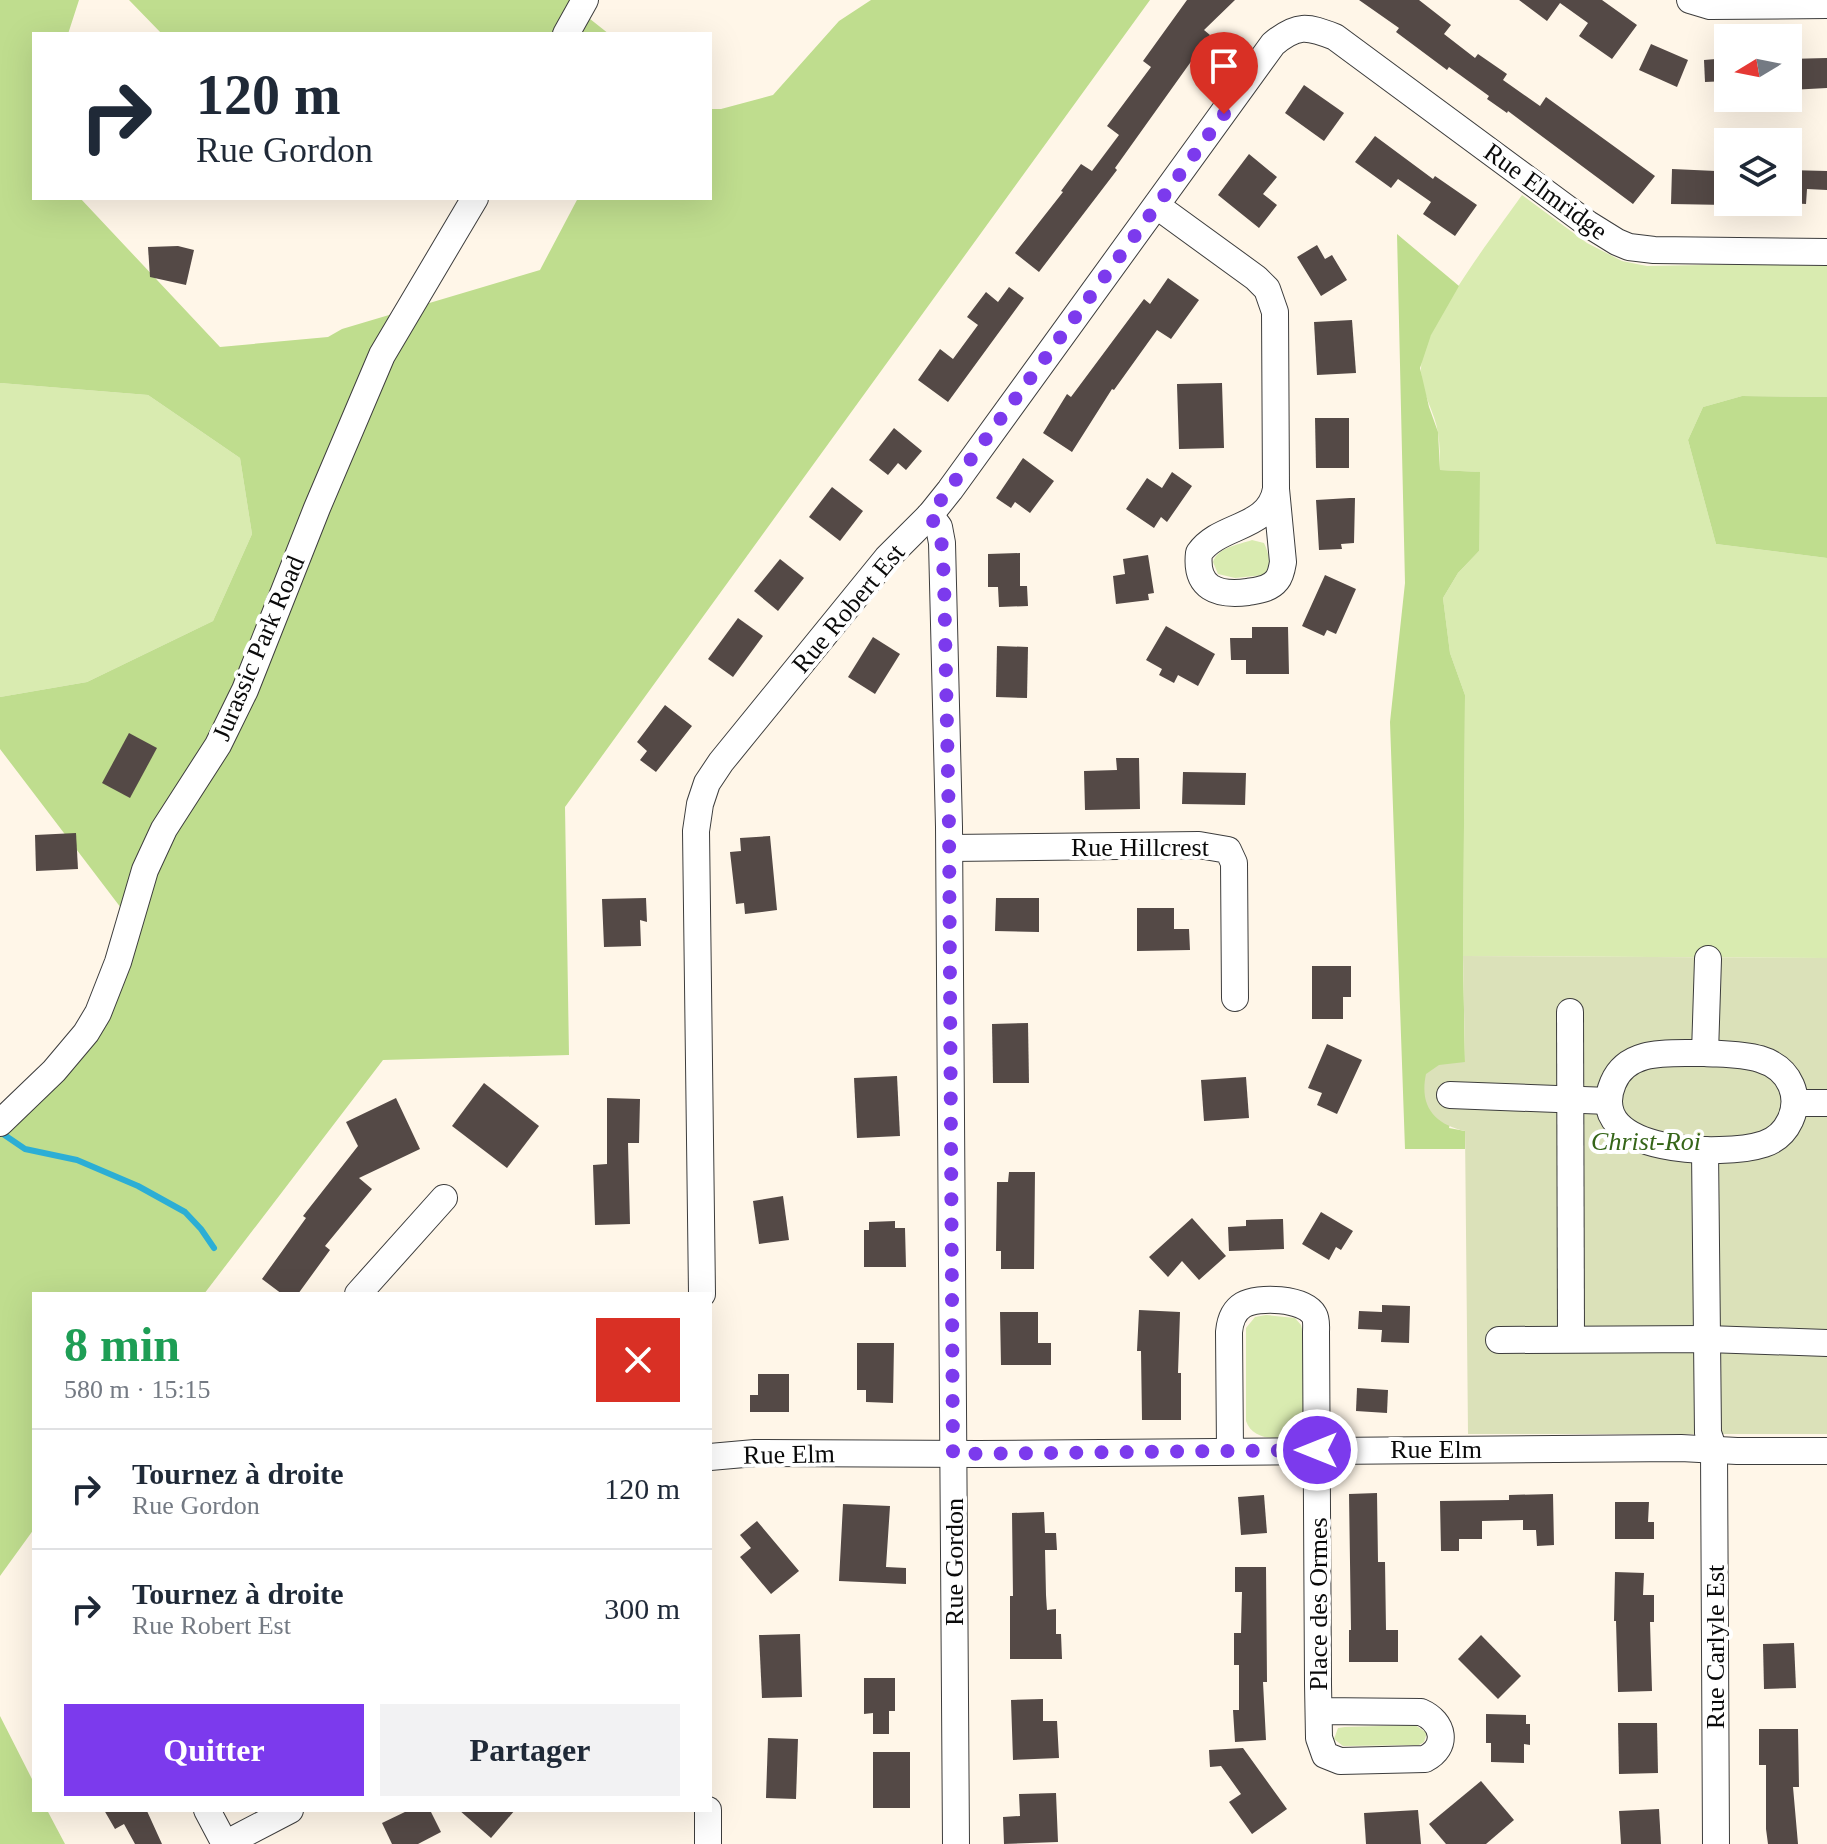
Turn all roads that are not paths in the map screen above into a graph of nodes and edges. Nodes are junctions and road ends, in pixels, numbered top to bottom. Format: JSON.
{"nodes":[{"id":1,"x":585,"y":0,"type":"edge"},
{"id":2,"x":1690,"y":0,"type":"edge"},
{"id":3,"x":1827,"y":5,"type":"edge"},
{"id":4,"x":1299,"y":28,"type":"joint"},
{"id":5,"x":567,"y":32,"type":"edge"},
{"id":6,"x":474,"y":200,"type":"edge"},
{"id":7,"x":1157,"y":206,"type":"junction"},
{"id":8,"x":1827,"y":252,"type":"edge"},
{"id":9,"x":1276,"y":489,"type":"dead end"},
{"id":10,"x":930,"y":515,"type":"junction"},
{"id":11,"x":950,"y":848,"type":"junction"},
{"id":12,"x":1708,"y":959,"type":"dead end"},
{"id":13,"x":1235,"y":998,"type":"dead end"},
{"id":14,"x":1570,"y":1012,"type":"dead end"},
{"id":15,"x":1705,"y":1053,"type":"junction"},
{"id":16,"x":1450,"y":1095,"type":"dead end"},
{"id":17,"x":1570,"y":1099,"type":"junction"},
{"id":18,"x":1609,"y":1101,"type":"junction"},
{"id":19,"x":1796,"y":1103,"type":"junction"},
{"id":20,"x":1827,"y":1103,"type":"edge"},
{"id":21,"x":0,"y":1123,"type":"edge"},
{"id":22,"x":1705,"y":1150,"type":"junction"},
{"id":23,"x":444,"y":1198,"type":"dead end"},
{"id":24,"x":360,"y":1292,"type":"edge"},
{"id":25,"x":702,"y":1292,"type":"edge"},
{"id":26,"x":1571,"y":1338,"type":"junction"},
{"id":27,"x":1707,"y":1339,"type":"junction"},
{"id":28,"x":1499,"y":1340,"type":"dead end"},
{"id":29,"x":1827,"y":1343,"type":"edge"},
{"id":30,"x":1230,"y":1450,"type":"junction"},
{"id":31,"x":1317,"y":1450,"type":"junction"},
{"id":32,"x":1714,"y":1450,"type":"junction"},
{"id":33,"x":1827,"y":1451,"type":"edge"},
{"id":34,"x":953,"y":1454,"type":"junction"},
{"id":35,"x":712,"y":1457,"type":"edge"},
{"id":36,"x":1319,"y":1711,"type":"dead end"},
{"id":37,"x":208,"y":1812,"type":"edge"},
{"id":38,"x":286,"y":1812,"type":"edge"},
{"id":39,"x":708,"y":1812,"type":"edge"},
{"id":40,"x":225,"y":1844,"type":"edge"},
{"id":41,"x":708,"y":1844,"type":"edge"},
{"id":42,"x":956,"y":1844,"type":"edge"},
{"id":43,"x":1716,"y":1844,"type":"edge"}],
"edges":[{"from":1,"to":5,"type":"street"},
{"from":2,"to":3,"type":"street"},
{"from":4,"to":7,"type":"street","name":"Rue Robert Est"},
{"from":4,"to":8,"type":"street","name":"Rue Elmridge"},
{"from":6,"to":21,"type":"street","name":"Jurassic Park Road"},
{"from":7,"to":9,"type":"street"},
{"from":7,"to":10,"type":"street","name":"Rue Robert Est"},
{"from":10,"to":11,"type":"street","name":"Rue Gordon"},
{"from":10,"to":25,"type":"street","name":"Rue Robert Est"},
{"from":11,"to":13,"type":"street","name":"Rue Hillcrest"},
{"from":11,"to":34,"type":"street","name":"Rue Gordon"},
{"from":12,"to":15,"type":"street"},
{"from":14,"to":17,"type":"street"},
{"from":15,"to":18,"type":"street"},
{"from":15,"to":19,"type":"street"},
{"from":16,"to":17,"type":"street"},
{"from":17,"to":18,"type":"street"},
{"from":17,"to":26,"type":"street"},
{"from":18,"to":22,"type":"street"},
{"from":19,"to":20,"type":"street"},
{"from":19,"to":22,"type":"street"},
{"from":22,"to":27,"type":"street","name":"Rue Carlyle Est"},
{"from":23,"to":24,"type":"street"},
{"from":26,"to":27,"type":"street"},
{"from":26,"to":28,"type":"street"},
{"from":27,"to":29,"type":"street"},
{"from":27,"to":32,"type":"street","name":"Rue Carlyle Est"},
{"from":30,"to":31,"type":"street","name":"Rue Elm"},
{"from":30,"to":31,"type":"street","name":"Place des Ormes"},
{"from":30,"to":34,"type":"street","name":"Rue Elm"},
{"from":31,"to":32,"type":"street","name":"Rue Elm"},
{"from":31,"to":36,"type":"street","name":"Place des Ormes"},
{"from":32,"to":33,"type":"street","name":"Rue Elm"},
{"from":32,"to":43,"type":"street","name":"Rue Carlyle Est"},
{"from":34,"to":35,"type":"street","name":"Rue Elm"},
{"from":34,"to":42,"type":"street","name":"Rue Gordon"},
{"from":37,"to":40,"type":"street"},
{"from":38,"to":40,"type":"street"},
{"from":39,"to":41,"type":"street"}]}
